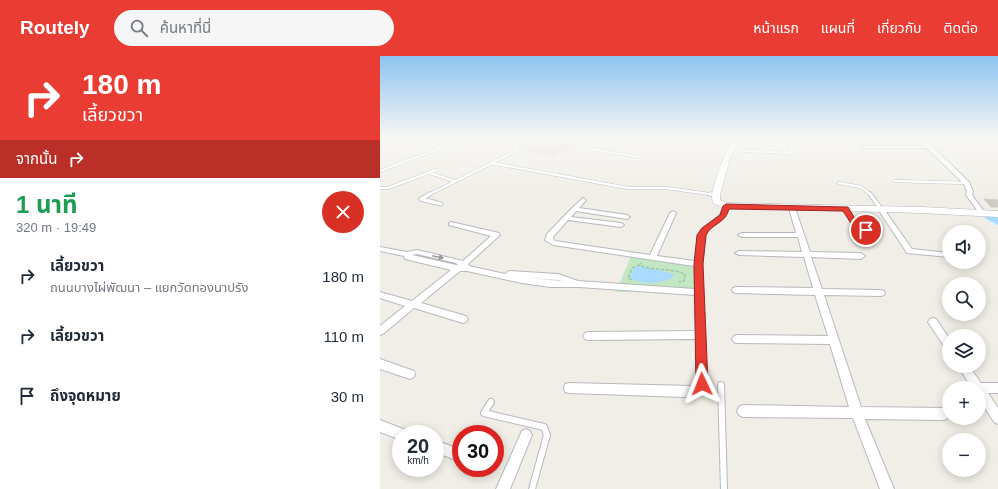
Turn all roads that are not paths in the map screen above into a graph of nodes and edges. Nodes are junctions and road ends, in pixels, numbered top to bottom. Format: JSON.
{"nodes":[{"id":1,"x":414,"y":158,"type":"edge"},
{"id":2,"x":502,"y":158,"type":"edge"},
{"id":3,"x":727,"y":158,"type":"edge"},
{"id":4,"x":942,"y":158,"type":"edge"},
{"id":5,"x":491,"y":164,"type":"junction"},
{"id":6,"x":436,"y":170,"type":"dead end"},
{"id":7,"x":380,"y":171,"type":"edge"},
{"id":8,"x":430,"y":173,"type":"junction"},
{"id":9,"x":454,"y":181,"type":"junction"},
{"id":10,"x":895,"y":181,"type":"dead end"},
{"id":11,"x":839,"y":183,"type":"dead end"},
{"id":12,"x":967,"y":183,"type":"junction"},
{"id":13,"x":380,"y":188,"type":"edge"},
{"id":14,"x":716,"y":195,"type":"junction"},
{"id":15,"x":583,"y":200,"type":"dead end"},
{"id":16,"x":441,"y":204,"type":"dead end"},
{"id":17,"x":726,"y":206,"type":"junction"},
{"id":18,"x":792,"y":208,"type":"junction"},
{"id":19,"x":846,"y":209,"type":"junction"},
{"id":20,"x":881,"y":209,"type":"junction"},
{"id":21,"x":574,"y":210,"type":"junction"},
{"id":22,"x":982,"y":212,"type":"junction"},
{"id":23,"x":673,"y":213,"type":"dead end"},
{"id":24,"x":998,"y":214,"type":"edge"},
{"id":25,"x":627,"y":217,"type":"dead end"},
{"id":26,"x":566,"y":218,"type":"junction"},
{"id":27,"x":451,"y":224,"type":"dead end"},
{"id":28,"x":621,"y":225,"type":"dead end"},
{"id":29,"x":742,"y":235,"type":"dead end"},
{"id":30,"x":801,"y":235,"type":"junction"},
{"id":31,"x":874,"y":238,"type":"dead end"},
{"id":32,"x":380,"y":249,"type":"edge"},
{"id":33,"x":739,"y":253,"type":"dead end"},
{"id":34,"x":942,"y":253,"type":"edge"},
{"id":35,"x":807,"y":254,"type":"junction"},
{"id":36,"x":861,"y":256,"type":"dead end"},
{"id":37,"x":650,"y":257,"type":"junction"},
{"id":38,"x":698,"y":264,"type":"junction"},
{"id":39,"x":462,"y":266,"type":"junction"},
{"id":40,"x":736,"y":290,"type":"dead end"},
{"id":41,"x":818,"y":291,"type":"junction"},
{"id":42,"x":699,"y":292,"type":"junction"},
{"id":43,"x":881,"y":292,"type":"dead end"},
{"id":44,"x":380,"y":295,"type":"edge"},
{"id":45,"x":412,"y":304,"type":"junction"},
{"id":46,"x":463,"y":319,"type":"dead end"},
{"id":47,"x":933,"y":322,"type":"dead end"},
{"id":48,"x":380,"y":331,"type":"edge"},
{"id":49,"x":700,"y":335,"type":"junction"},
{"id":50,"x":588,"y":336,"type":"dead end"},
{"id":51,"x":942,"y":336,"type":"edge"},
{"id":52,"x":737,"y":338,"type":"dead end"},
{"id":53,"x":834,"y":340,"type":"junction"},
{"id":54,"x":380,"y":364,"type":"edge"},
{"id":55,"x":410,"y":374,"type":"dead end"},
{"id":56,"x":722,"y":385,"type":"dead end"},
{"id":57,"x":569,"y":388,"type":"dead end"},
{"id":58,"x":998,"y":388,"type":"edge"},
{"id":59,"x":986,"y":389,"type":"edge"},
{"id":60,"x":986,"y":401,"type":"edge"},
{"id":61,"x":491,"y":402,"type":"dead end"},
{"id":62,"x":743,"y":411,"type":"dead end"},
{"id":63,"x":857,"y":413,"type":"junction"},
{"id":64,"x":942,"y":414,"type":"edge"},
{"id":65,"x":998,"y":418,"type":"edge"},
{"id":66,"x":380,"y":426,"type":"edge"},
{"id":67,"x":392,"y":430,"type":"edge"},
{"id":68,"x":526,"y":436,"type":"dead end"},
{"id":69,"x":503,"y":489,"type":"edge"},
{"id":70,"x":532,"y":489,"type":"edge"},
{"id":71,"x":724,"y":489,"type":"edge"},
{"id":72,"x":887,"y":489,"type":"edge"}],
"edges":[{"from":1,"to":7,"type":"lane"},
{"from":2,"to":5,"type":"lane"},
{"from":3,"to":14,"type":"street"},
{"from":4,"to":12,"type":"street"},
{"from":5,"to":9,"type":"lane"},
{"from":5,"to":14,"type":"lane"},
{"from":6,"to":8,"type":"lane"},
{"from":8,"to":9,"type":"lane"},
{"from":8,"to":13,"type":"lane"},
{"from":9,"to":16,"type":"lane"},
{"from":10,"to":12,"type":"lane"},
{"from":11,"to":20,"type":"lane"},
{"from":12,"to":22,"type":"street"},
{"from":14,"to":17,"type":"street"},
{"from":15,"to":21,"type":"street"},
{"from":17,"to":18,"type":"street"},
{"from":17,"to":38,"type":"street"},
{"from":18,"to":19,"type":"street"},
{"from":18,"to":30,"type":"street"},
{"from":19,"to":20,"type":"street"},
{"from":19,"to":31,"type":"lane"},
{"from":20,"to":22,"type":"street"},
{"from":20,"to":34,"type":"street"},
{"from":21,"to":25,"type":"street"},
{"from":21,"to":26,"type":"street"},
{"from":22,"to":24,"type":"street"},
{"from":23,"to":37,"type":"street"},
{"from":26,"to":28,"type":"street"},
{"from":26,"to":37,"type":"street"},
{"from":27,"to":39,"type":"street"},
{"from":29,"to":30,"type":"street"},
{"from":30,"to":35,"type":"street"},
{"from":32,"to":39,"type":"street"},
{"from":33,"to":35,"type":"street"},
{"from":35,"to":36,"type":"street"},
{"from":35,"to":41,"type":"street"},
{"from":37,"to":38,"type":"street"},
{"from":38,"to":42,"type":"street"},
{"from":39,"to":42,"type":"street"},
{"from":39,"to":45,"type":"street"},
{"from":40,"to":41,"type":"street"},
{"from":41,"to":43,"type":"street"},
{"from":41,"to":53,"type":"street"},
{"from":42,"to":49,"type":"street"},
{"from":44,"to":45,"type":"street"},
{"from":45,"to":46,"type":"street"},
{"from":45,"to":48,"type":"street"},
{"from":47,"to":51,"type":"street"},
{"from":49,"to":50,"type":"street"},
{"from":49,"to":57,"type":"street"},
{"from":52,"to":53,"type":"street"},
{"from":53,"to":63,"type":"street"},
{"from":54,"to":55,"type":"street"},
{"from":56,"to":71,"type":"lane"},
{"from":58,"to":59,"type":"street"},
{"from":60,"to":65,"type":"street"},
{"from":61,"to":70,"type":"lane"},
{"from":62,"to":63,"type":"street"},
{"from":63,"to":64,"type":"street"},
{"from":63,"to":72,"type":"street"},
{"from":66,"to":67,"type":"street"},
{"from":68,"to":69,"type":"street"}]}
